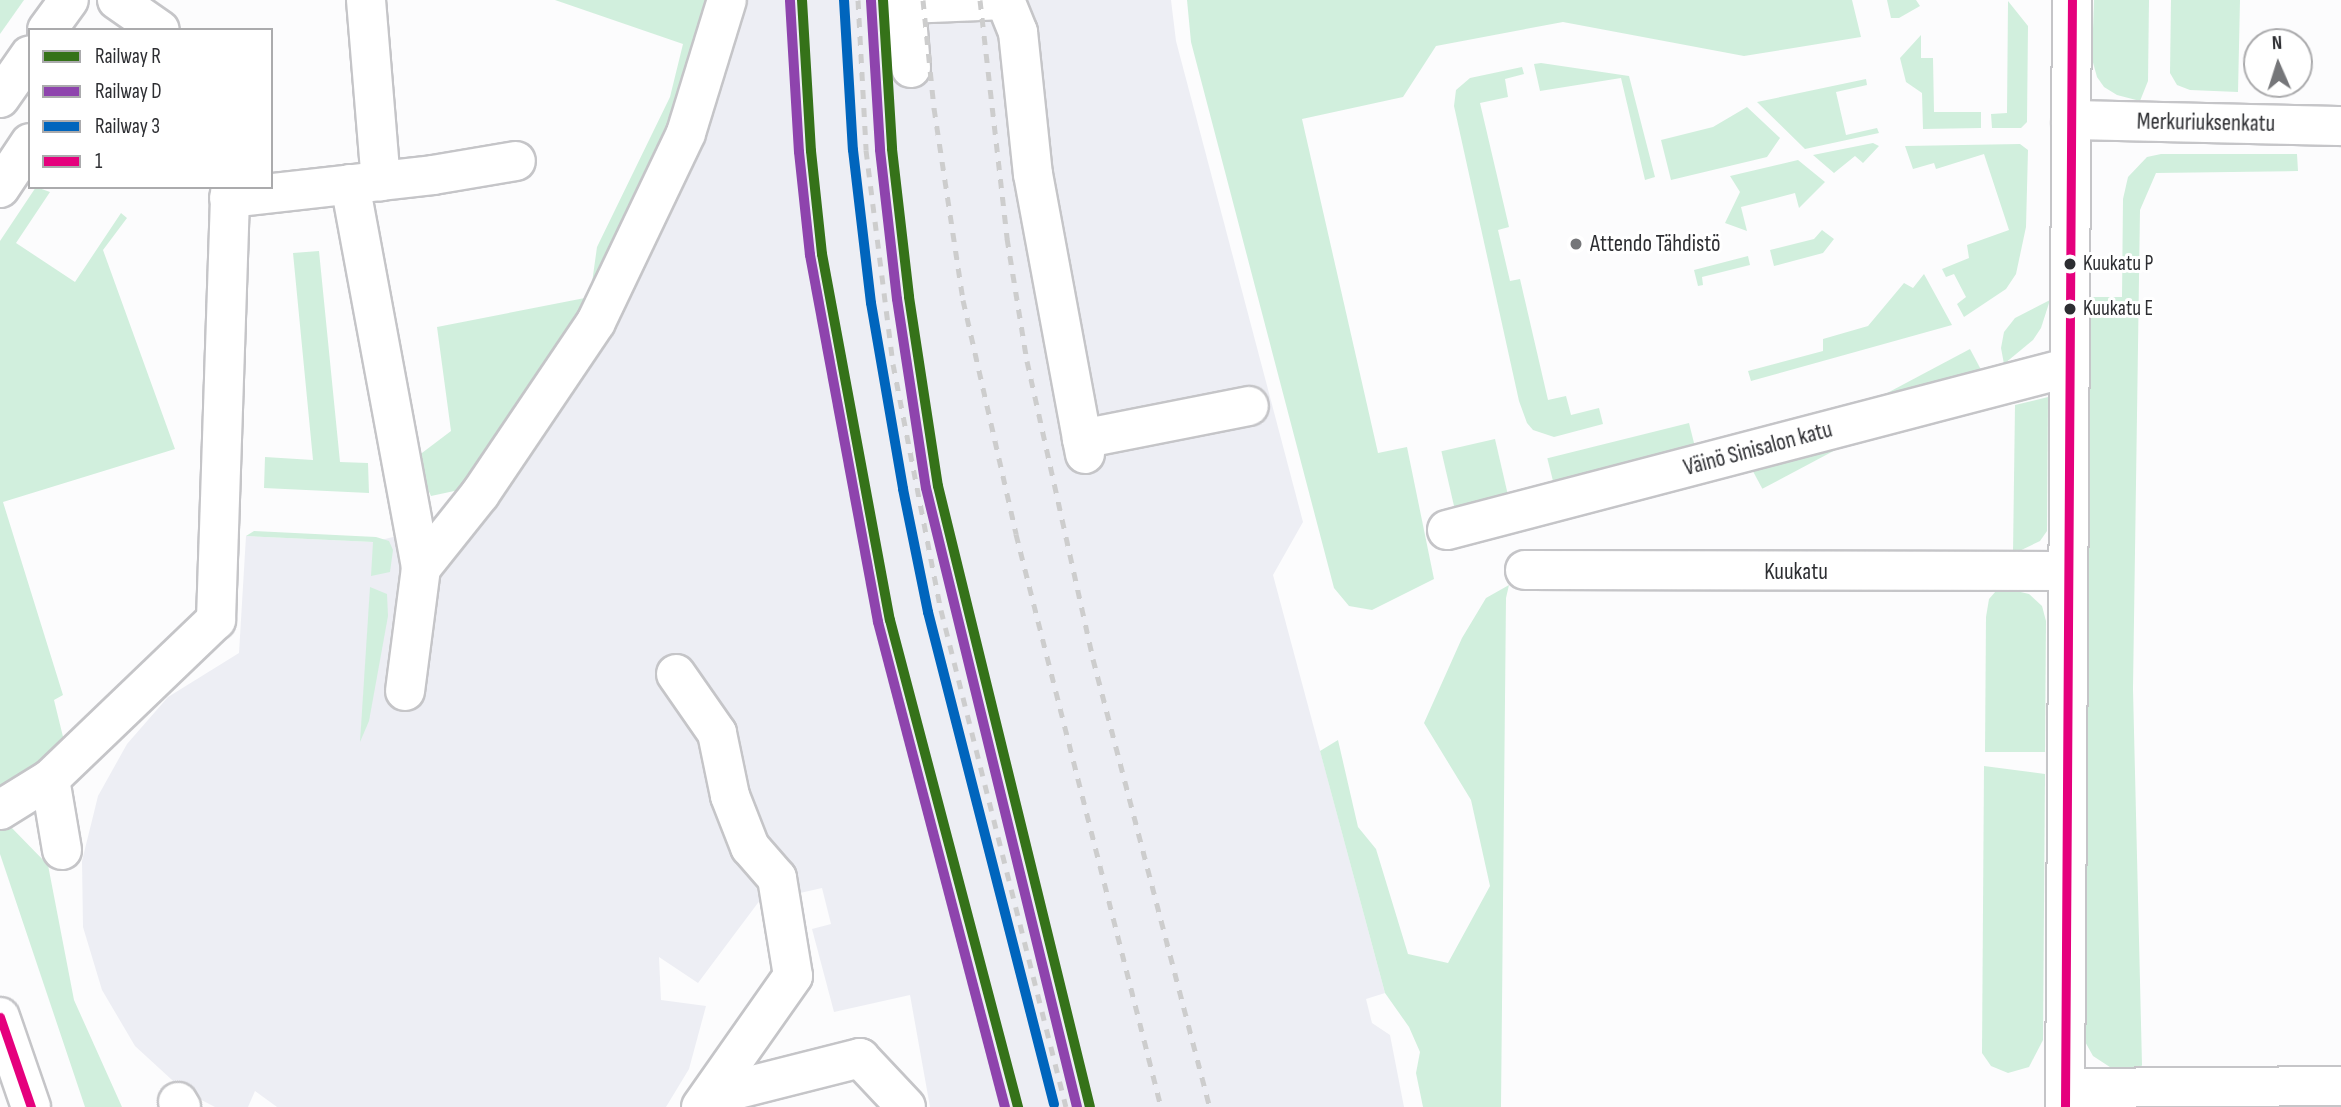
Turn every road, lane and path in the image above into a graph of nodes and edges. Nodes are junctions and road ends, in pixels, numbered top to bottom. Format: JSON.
{"nodes":[{"id":1,"x":69,"y":0,"type":"edge"},
{"id":2,"x":366,"y":0,"type":"edge"},
{"id":3,"x":727,"y":0,"type":"edge"},
{"id":4,"x":2072,"y":0,"type":"edge"},
{"id":5,"x":117,"y":8,"type":"edge"},
{"id":6,"x":48,"y":28,"type":"edge"},
{"id":7,"x":156,"y":28,"type":"edge"},
{"id":8,"x":28,"y":58,"type":"edge"},
{"id":9,"x":911,"y":68,"type":"dead end"},
{"id":10,"x":0,"y":98,"type":"edge"},
{"id":11,"x":2071,"y":120,"type":"junction"},
{"id":12,"x":2341,"y":126,"type":"edge"},
{"id":13,"x":28,"y":146,"type":"edge"},
{"id":14,"x":516,"y":161,"type":"dead end"},
{"id":15,"x":365,"y":182,"type":"junction"},
{"id":16,"x":0,"y":188,"type":"edge"},
{"id":17,"x":270,"y":189,"type":"edge"},
{"id":18,"x":273,"y":189,"type":"edge"},
{"id":19,"x":229,"y":192,"type":"edge"},
{"id":20,"x":2070,"y":367,"type":"junction"},
{"id":21,"x":1249,"y":406,"type":"dead end"},
{"id":22,"x":1447,"y":530,"type":"dead end"},
{"id":23,"x":421,"y":568,"type":"junction"},
{"id":24,"x":1525,"y":570,"type":"dead end"},
{"id":25,"x":2068,"y":572,"type":"junction"},
{"id":26,"x":676,"y":674,"type":"dead end"},
{"id":27,"x":405,"y":691,"type":"dead end"},
{"id":28,"x":50,"y":779,"type":"junction"},
{"id":29,"x":0,"y":810,"type":"edge"},
{"id":30,"x":62,"y":850,"type":"dead end"},
{"id":31,"x":0,"y":1017,"type":"edge"},
{"id":32,"x":2341,"y":1086,"type":"edge"},
{"id":33,"x":2065,"y":1098,"type":"edge"},
{"id":34,"x":706,"y":1102,"type":"edge"},
{"id":35,"x":31,"y":1107,"type":"edge"},
{"id":36,"x":906,"y":1107,"type":"edge"}],
"edges":[{"from":1,"to":6,"type":"street"},
{"from":2,"to":15,"type":"street"},
{"from":3,"to":23,"type":"street"},
{"from":4,"to":11,"type":"street"},
{"from":5,"to":7,"type":"street"},
{"from":8,"to":10,"type":"street"},
{"from":9,"to":21,"type":"street"},
{"from":11,"to":12,"type":"street","name":"Merkuriuksenkatu"},
{"from":11,"to":20,"type":"street"},
{"from":13,"to":16,"type":"street"},
{"from":14,"to":15,"type":"street"},
{"from":15,"to":18,"type":"street"},
{"from":15,"to":23,"type":"street"},
{"from":17,"to":19,"type":"street"},
{"from":19,"to":28,"type":"street"},
{"from":20,"to":22,"type":"street","name":"Väinö Sinisalon katu"},
{"from":20,"to":25,"type":"street"},
{"from":23,"to":27,"type":"street"},
{"from":24,"to":25,"type":"street","name":"Kuukatu"},
{"from":25,"to":33,"type":"street"},
{"from":26,"to":34,"type":"street"},
{"from":28,"to":29,"type":"street"},
{"from":28,"to":30,"type":"street"},
{"from":31,"to":35,"type":"street"},
{"from":32,"to":33,"type":"street"},
{"from":34,"to":36,"type":"street"}]}
